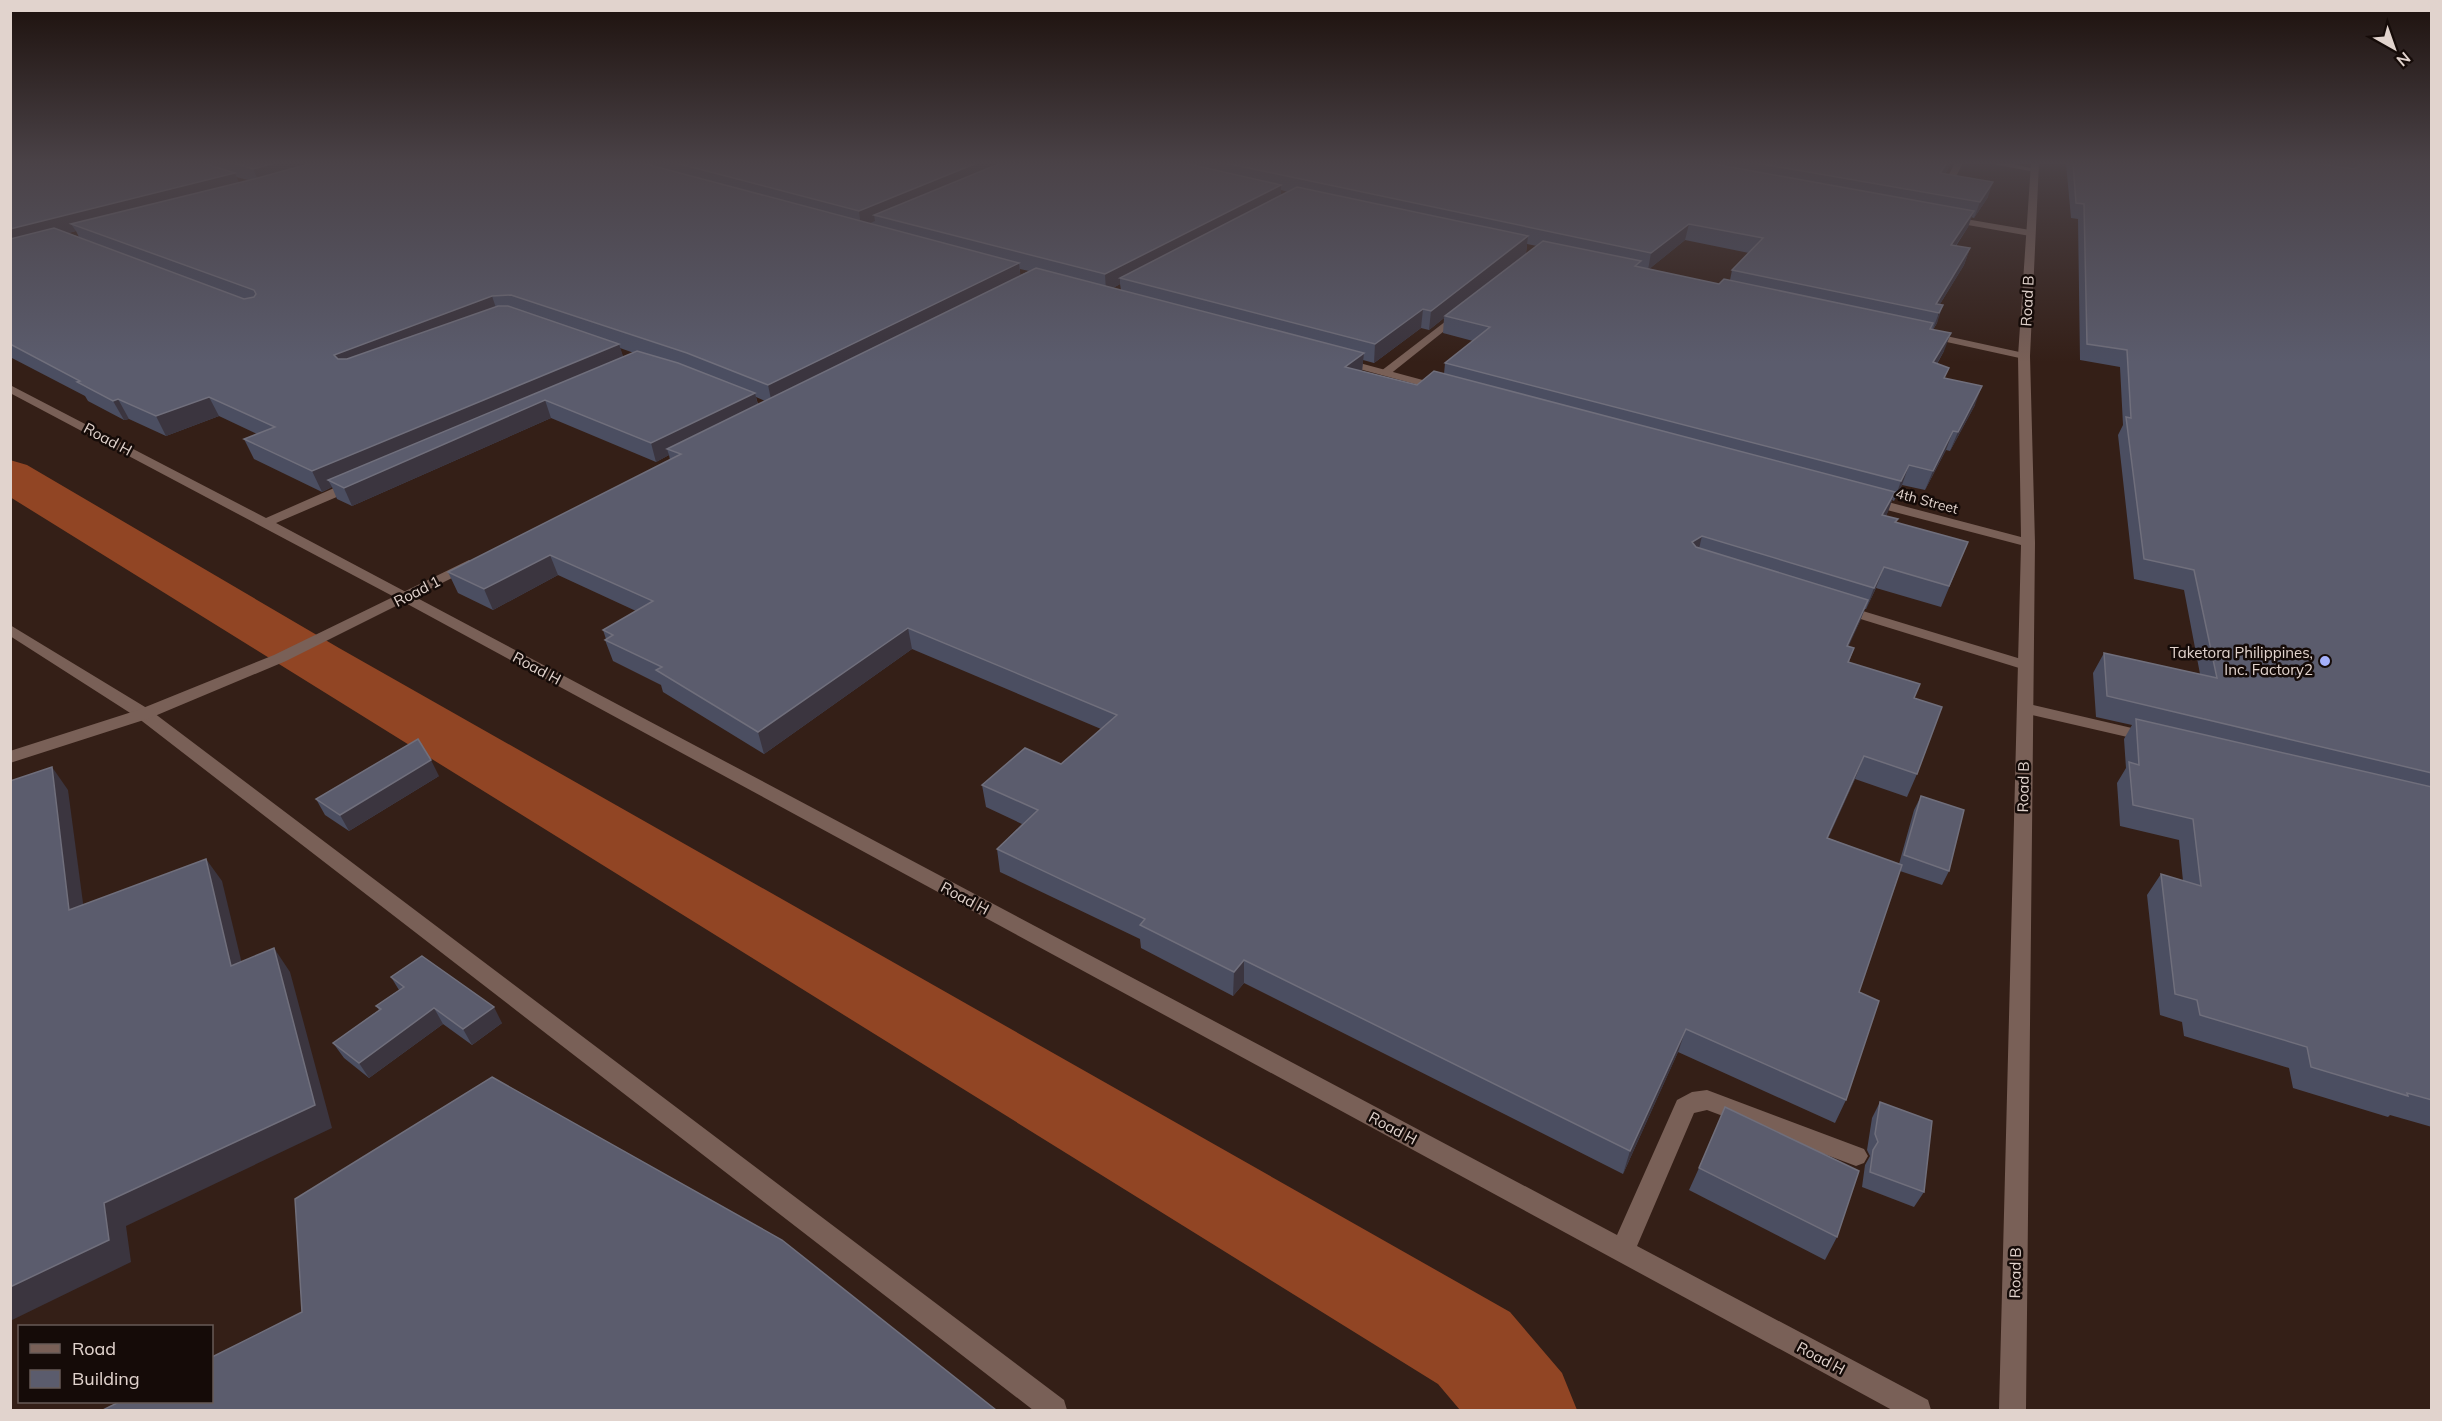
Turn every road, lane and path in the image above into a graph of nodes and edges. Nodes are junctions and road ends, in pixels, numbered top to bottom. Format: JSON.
{"nodes":[{"id":1,"x":2008,"y":229,"type":"edge"},
{"id":2,"x":2030,"y":229,"type":"edge"},
{"id":3,"x":2030,"y":233,"type":"junction"},
{"id":4,"x":1466,"y":309,"type":"edge"},
{"id":5,"x":1920,"y":334,"type":"edge"},
{"id":6,"x":2024,"y":356,"type":"junction"},
{"id":7,"x":1329,"y":358,"type":"edge"},
{"id":8,"x":1385,"y":373,"type":"junction"},
{"id":9,"x":10,"y":388,"type":"edge"},
{"id":10,"x":1454,"y":391,"type":"edge"},
{"id":11,"x":370,"y":477,"type":"edge"},
{"id":12,"x":1856,"y":497,"type":"edge"},
{"id":13,"x":265,"y":523,"type":"junction"},
{"id":14,"x":2028,"y":543,"type":"junction"},
{"id":15,"x":479,"y":560,"type":"edge"},
{"id":16,"x":405,"y":597,"type":"junction"},
{"id":17,"x":1832,"y":605,"type":"edge"},
{"id":18,"x":10,"y":629,"type":"edge"},
{"id":19,"x":2025,"y":665,"type":"junction"},
{"id":20,"x":2025,"y":708,"type":"junction"},
{"id":21,"x":144,"y":714,"type":"junction"},
{"id":22,"x":2168,"y":741,"type":"edge"},
{"id":23,"x":10,"y":757,"type":"edge"},
{"id":24,"x":1856,"y":1156,"type":"dead end"},
{"id":25,"x":1622,"y":1252,"type":"junction"},
{"id":26,"x":1054,"y":1410,"type":"edge"},
{"id":27,"x":1918,"y":1410,"type":"edge"},
{"id":28,"x":2012,"y":1410,"type":"edge"}],
"edges":[{"from":1,"to":3,"type":"street"},
{"from":2,"to":3,"type":"street","name":"Road B"},
{"from":3,"to":6,"type":"street","name":"Road B"},
{"from":4,"to":8,"type":"street"},
{"from":5,"to":6,"type":"street"},
{"from":6,"to":14,"type":"street","name":"Road B"},
{"from":7,"to":8,"type":"street"},
{"from":8,"to":10,"type":"street"},
{"from":9,"to":13,"type":"street","name":"Road H"},
{"from":11,"to":13,"type":"street"},
{"from":12,"to":14,"type":"street","name":"4th Street"},
{"from":13,"to":16,"type":"street","name":"Road H"},
{"from":14,"to":19,"type":"street","name":"Road B"},
{"from":15,"to":16,"type":"street","name":"Road 1"},
{"from":16,"to":21,"type":"street","name":"Road 1"},
{"from":16,"to":25,"type":"street","name":"Road H"},
{"from":17,"to":19,"type":"street"},
{"from":18,"to":21,"type":"street"},
{"from":19,"to":20,"type":"street","name":"Road B"},
{"from":20,"to":22,"type":"street"},
{"from":20,"to":28,"type":"street","name":"Road B"},
{"from":21,"to":23,"type":"street","name":"Road 1"},
{"from":21,"to":26,"type":"street"},
{"from":24,"to":25,"type":"street"},
{"from":25,"to":27,"type":"street","name":"Road H"}]}
